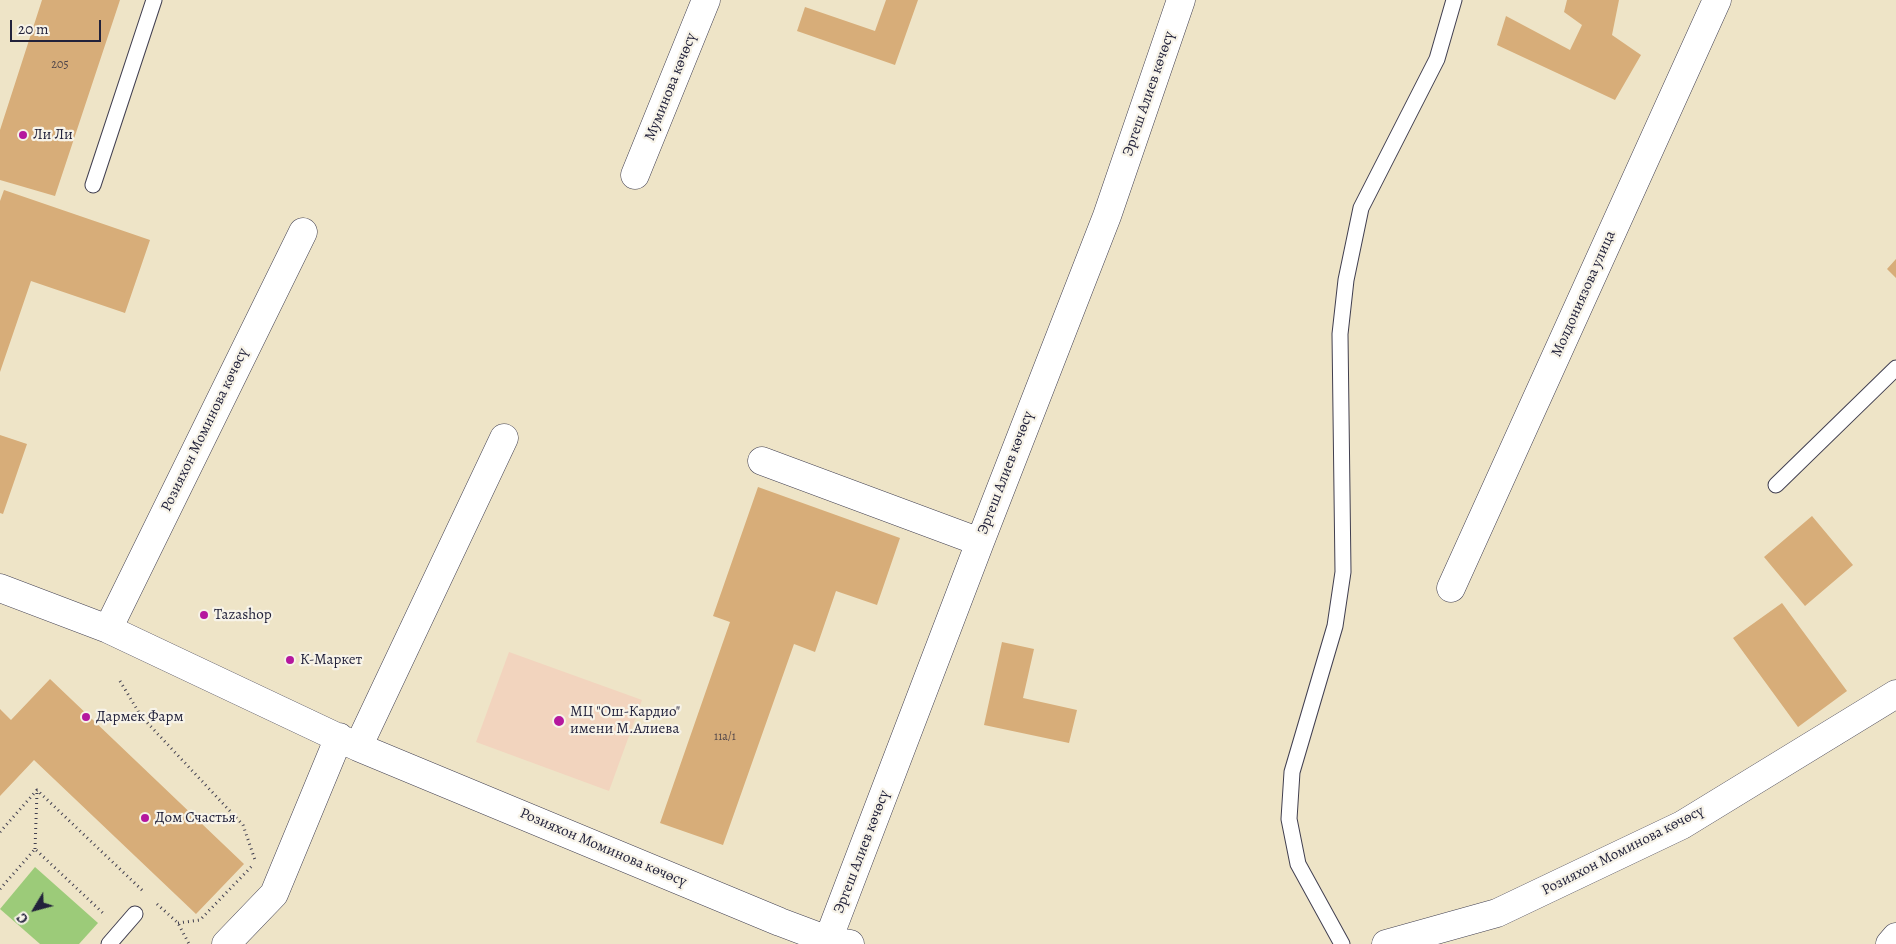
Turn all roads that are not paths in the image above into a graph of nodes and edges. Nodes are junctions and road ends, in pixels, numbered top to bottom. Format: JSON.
{"nodes":[{"id":1,"x":154,"y":0,"type":"edge"},
{"id":2,"x":706,"y":0,"type":"edge"},
{"id":3,"x":1181,"y":0,"type":"edge"},
{"id":4,"x":1454,"y":0,"type":"edge"},
{"id":5,"x":1717,"y":0,"type":"edge"},
{"id":6,"x":635,"y":175,"type":"dead end"},
{"id":7,"x":93,"y":185,"type":"dead end"},
{"id":8,"x":303,"y":232,"type":"dead end"},
{"id":9,"x":1896,"y":368,"type":"edge"},
{"id":10,"x":504,"y":438,"type":"dead end"},
{"id":11,"x":762,"y":461,"type":"dead end"},
{"id":12,"x":1776,"y":485,"type":"dead end"},
{"id":13,"x":980,"y":542,"type":"junction"},
{"id":14,"x":0,"y":588,"type":"edge"},
{"id":15,"x":1451,"y":588,"type":"dead end"},
{"id":16,"x":108,"y":629,"type":"junction"},
{"id":17,"x":1896,"y":694,"type":"edge"},
{"id":18,"x":348,"y":742,"type":"junction"},
{"id":19,"x":135,"y":914,"type":"dead end"},
{"id":20,"x":1896,"y":937,"type":"edge"},
{"id":21,"x":834,"y":943,"type":"edge"},
{"id":22,"x":109,"y":944,"type":"edge"},
{"id":23,"x":226,"y":944,"type":"edge"},
{"id":24,"x":1342,"y":944,"type":"edge"},
{"id":25,"x":1386,"y":944,"type":"edge"},
{"id":26,"x":1890,"y":944,"type":"edge"}],
"edges":[{"from":1,"to":7,"type":"lane"},
{"from":2,"to":6,"type":"street","name":"Муминова көчөсү"},
{"from":3,"to":13,"type":"street","name":"Эргеш Алиев көчөсү"},
{"from":4,"to":24,"type":"lane"},
{"from":5,"to":15,"type":"street","name":"Молдониязова улица"},
{"from":8,"to":16,"type":"street","name":"Розияхон Моминова көчөсү"},
{"from":9,"to":12,"type":"lane"},
{"from":10,"to":18,"type":"street"},
{"from":11,"to":13,"type":"street"},
{"from":13,"to":21,"type":"street","name":"Эргеш Алиев көчөсү"},
{"from":14,"to":16,"type":"street","name":"Розияхон Моминова көчөсү"},
{"from":16,"to":18,"type":"street","name":"Розияхон Моминова көчөсү"},
{"from":17,"to":25,"type":"street","name":"Розияхон Моминова көчөсү"},
{"from":18,"to":21,"type":"street","name":"Розияхон Моминова көчөсү"},
{"from":18,"to":23,"type":"street"},
{"from":19,"to":22,"type":"lane"},
{"from":20,"to":26,"type":"street"}]}
